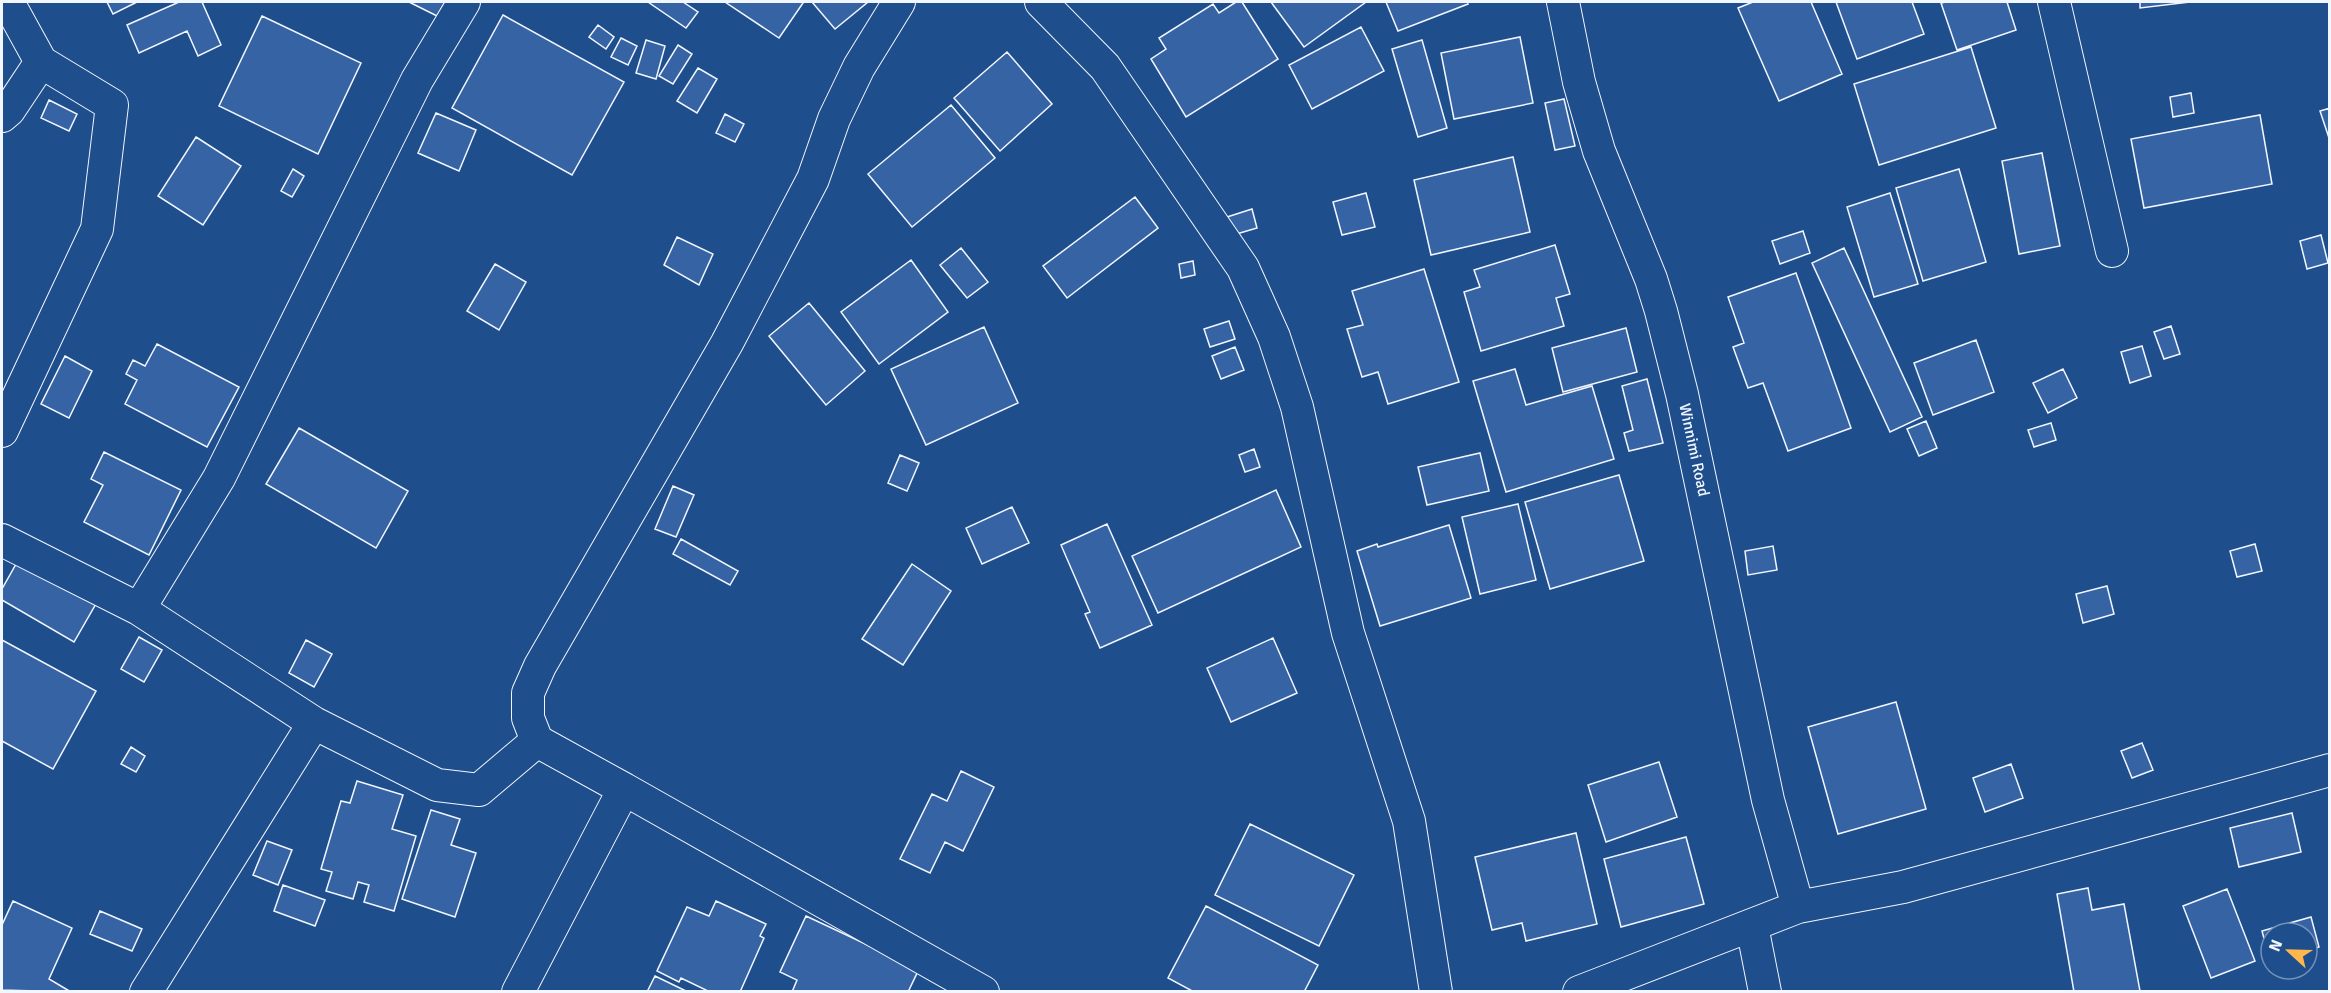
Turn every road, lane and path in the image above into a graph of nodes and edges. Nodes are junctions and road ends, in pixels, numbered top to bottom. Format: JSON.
{"nodes":[{"id":1,"x":8,"y":2,"type":"edge"},
{"id":2,"x":464,"y":2,"type":"edge"},
{"id":3,"x":899,"y":2,"type":"edge"},
{"id":4,"x":1041,"y":2,"type":"edge"},
{"id":5,"x":1563,"y":2,"type":"edge"},
{"id":6,"x":2054,"y":2,"type":"edge"},
{"id":7,"x":41,"y":62,"type":"junction"},
{"id":8,"x":2,"y":116,"type":"edge"},
{"id":9,"x":2112,"y":251,"type":"dead end"},
{"id":10,"x":2,"y":431,"type":"edge"},
{"id":11,"x":2,"y":540,"type":"edge"},
{"id":12,"x":139,"y":609,"type":"junction"},
{"id":13,"x":314,"y":723,"type":"junction"},
{"id":14,"x":537,"y":741,"type":"junction"},
{"id":15,"x":2330,"y":770,"type":"edge"},
{"id":16,"x":624,"y":789,"type":"junction"},
{"id":17,"x":1798,"y":907,"type":"junction"},
{"id":18,"x":1752,"y":926,"type":"junction"},
{"id":19,"x":146,"y":992,"type":"edge"},
{"id":20,"x":518,"y":992,"type":"edge"},
{"id":21,"x":983,"y":992,"type":"edge"},
{"id":22,"x":1436,"y":992,"type":"edge"},
{"id":23,"x":1579,"y":992,"type":"edge"},
{"id":24,"x":1765,"y":992,"type":"edge"}],
"edges":[{"from":1,"to":7,"type":"street"},
{"from":2,"to":12,"type":"street"},
{"from":3,"to":14,"type":"street"},
{"from":4,"to":22,"type":"street"},
{"from":5,"to":17,"type":"street","name":"Winnimi Road"},
{"from":6,"to":9,"type":"street"},
{"from":7,"to":8,"type":"street"},
{"from":7,"to":10,"type":"street"},
{"from":11,"to":12,"type":"street"},
{"from":12,"to":13,"type":"street"},
{"from":13,"to":14,"type":"street"},
{"from":13,"to":19,"type":"street"},
{"from":14,"to":16,"type":"street"},
{"from":15,"to":17,"type":"street"},
{"from":16,"to":20,"type":"street"},
{"from":16,"to":21,"type":"street"},
{"from":17,"to":18,"type":"street"},
{"from":18,"to":23,"type":"street"},
{"from":18,"to":24,"type":"street"}]}
